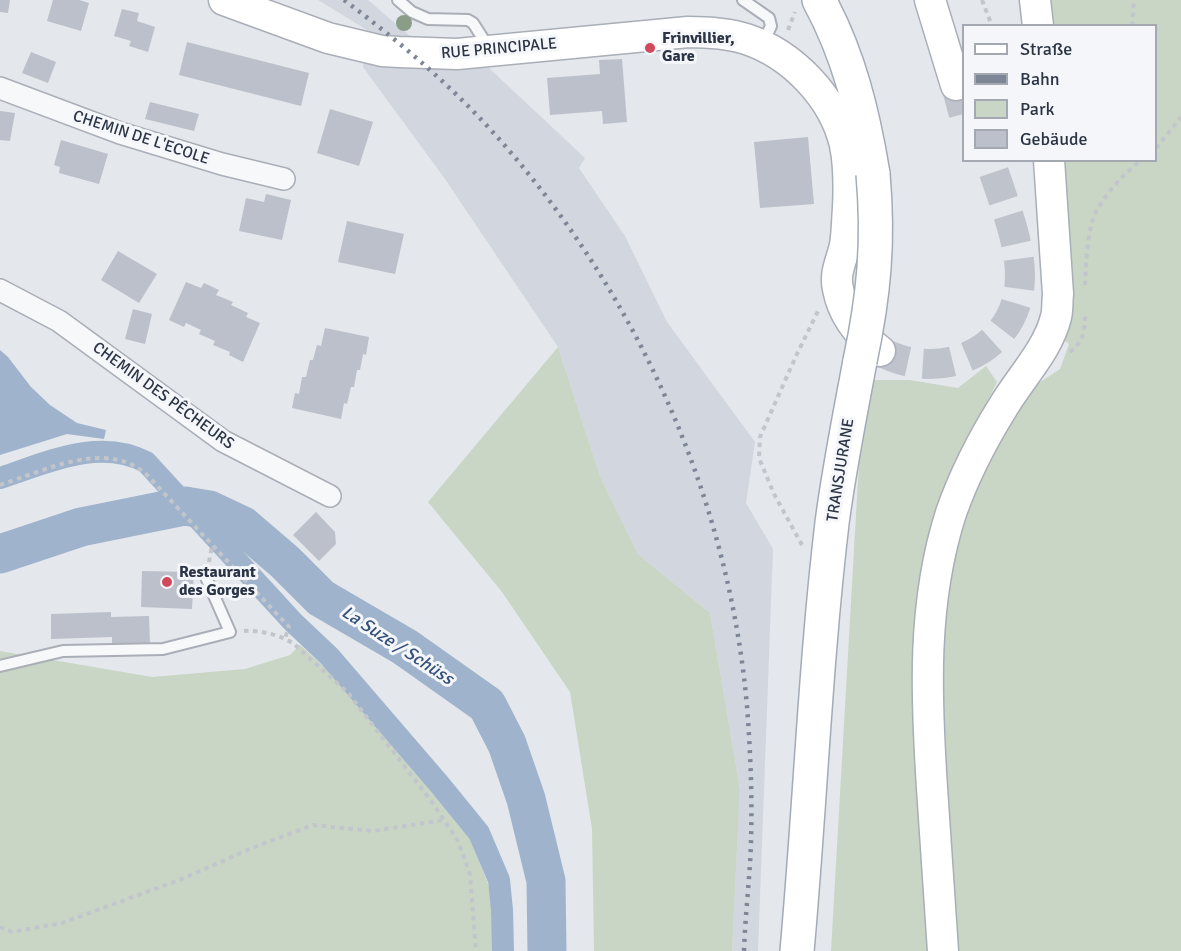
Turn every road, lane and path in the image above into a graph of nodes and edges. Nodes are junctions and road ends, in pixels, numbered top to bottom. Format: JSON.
{"nodes":[{"id":1,"x":224,"y":0,"type":"edge"},
{"id":2,"x":398,"y":0,"type":"edge"},
{"id":3,"x":743,"y":0,"type":"edge"},
{"id":4,"x":930,"y":0,"type":"edge"},
{"id":5,"x":982,"y":0,"type":"edge"},
{"id":6,"x":1035,"y":0,"type":"edge"},
{"id":7,"x":1134,"y":0,"type":"edge"},
{"id":8,"x":807,"y":5,"type":"edge"},
{"id":9,"x":991,"y":24,"type":"edge"},
{"id":10,"x":1038,"y":24,"type":"edge"},
{"id":11,"x":1132,"y":24,"type":"edge"},
{"id":12,"x":776,"y":44,"type":"junction"},
{"id":13,"x":490,"y":51,"type":"junction"},
{"id":14,"x":956,"y":85,"type":"tunnel mouth"},
{"id":15,"x":0,"y":88,"type":"edge"},
{"id":16,"x":1181,"y":117,"type":"edge"},
{"id":17,"x":1157,"y":146,"type":"edge"},
{"id":18,"x":1049,"y":162,"type":"edge"},
{"id":19,"x":1139,"y":162,"type":"edge"},
{"id":20,"x":284,"y":179,"type":"dead end"},
{"id":21,"x":0,"y":290,"type":"edge"},
{"id":22,"x":1085,"y":290,"type":"dead end"},
{"id":23,"x":1085,"y":302,"type":"dead end"},
{"id":24,"x":875,"y":348,"type":"junction"},
{"id":25,"x":1038,"y":355,"type":"junction"},
{"id":26,"x":1,"y":485,"type":"edge"},
{"id":27,"x":330,"y":496,"type":"dead end"},
{"id":28,"x":213,"y":545,"type":"junction"},
{"id":29,"x":211,"y":553,"type":"dead end"},
{"id":30,"x":205,"y":574,"type":"dead end"},
{"id":31,"x":230,"y":632,"type":"junction"},
{"id":32,"x":285,"y":638,"type":"junction"},
{"id":33,"x":0,"y":666,"type":"edge"},
{"id":34,"x":444,"y":820,"type":"junction"},
{"id":35,"x":0,"y":927,"type":"edge"},
{"id":36,"x":476,"y":951,"type":"edge"},
{"id":37,"x":797,"y":951,"type":"edge"},
{"id":38,"x":943,"y":951,"type":"edge"}],
"edges":[{"from":1,"to":13,"type":"main road","name":"RUE PRINCIPALE"},
{"from":2,"to":13,"type":"lane"},
{"from":3,"to":12,"type":"lane"},
{"from":4,"to":14,"type":"main road"},
{"from":5,"to":9,"type":"path"},
{"from":6,"to":10,"type":"main road"},
{"from":7,"to":11,"type":"path"},
{"from":8,"to":12,"type":"path"},
{"from":8,"to":24,"type":"main road","name":"TRANSJURANE","bridge":true},
{"from":12,"to":13,"type":"main road","name":"RUE PRINCIPALE"},
{"from":12,"to":24,"type":"main road"},
{"from":15,"to":20,"type":"street","name":"CHEMIN DE L'ECOLE"},
{"from":16,"to":17,"type":"path"},
{"from":18,"to":25,"type":"main road"},
{"from":19,"to":22,"type":"path"},
{"from":21,"to":27,"type":"street","name":"CHEMIN DES PÊCHEURS"},
{"from":23,"to":25,"type":"path"},
{"from":24,"to":37,"type":"main road","name":"TRANSJURANE"},
{"from":25,"to":38,"type":"main road"},
{"from":26,"to":28,"type":"path"},
{"from":28,"to":29,"type":"path"},
{"from":28,"to":32,"type":"path"},
{"from":30,"to":31,"type":"lane"},
{"from":31,"to":32,"type":"path"},
{"from":31,"to":33,"type":"lane"},
{"from":32,"to":34,"type":"path"},
{"from":34,"to":35,"type":"path"},
{"from":34,"to":36,"type":"path"}]}
